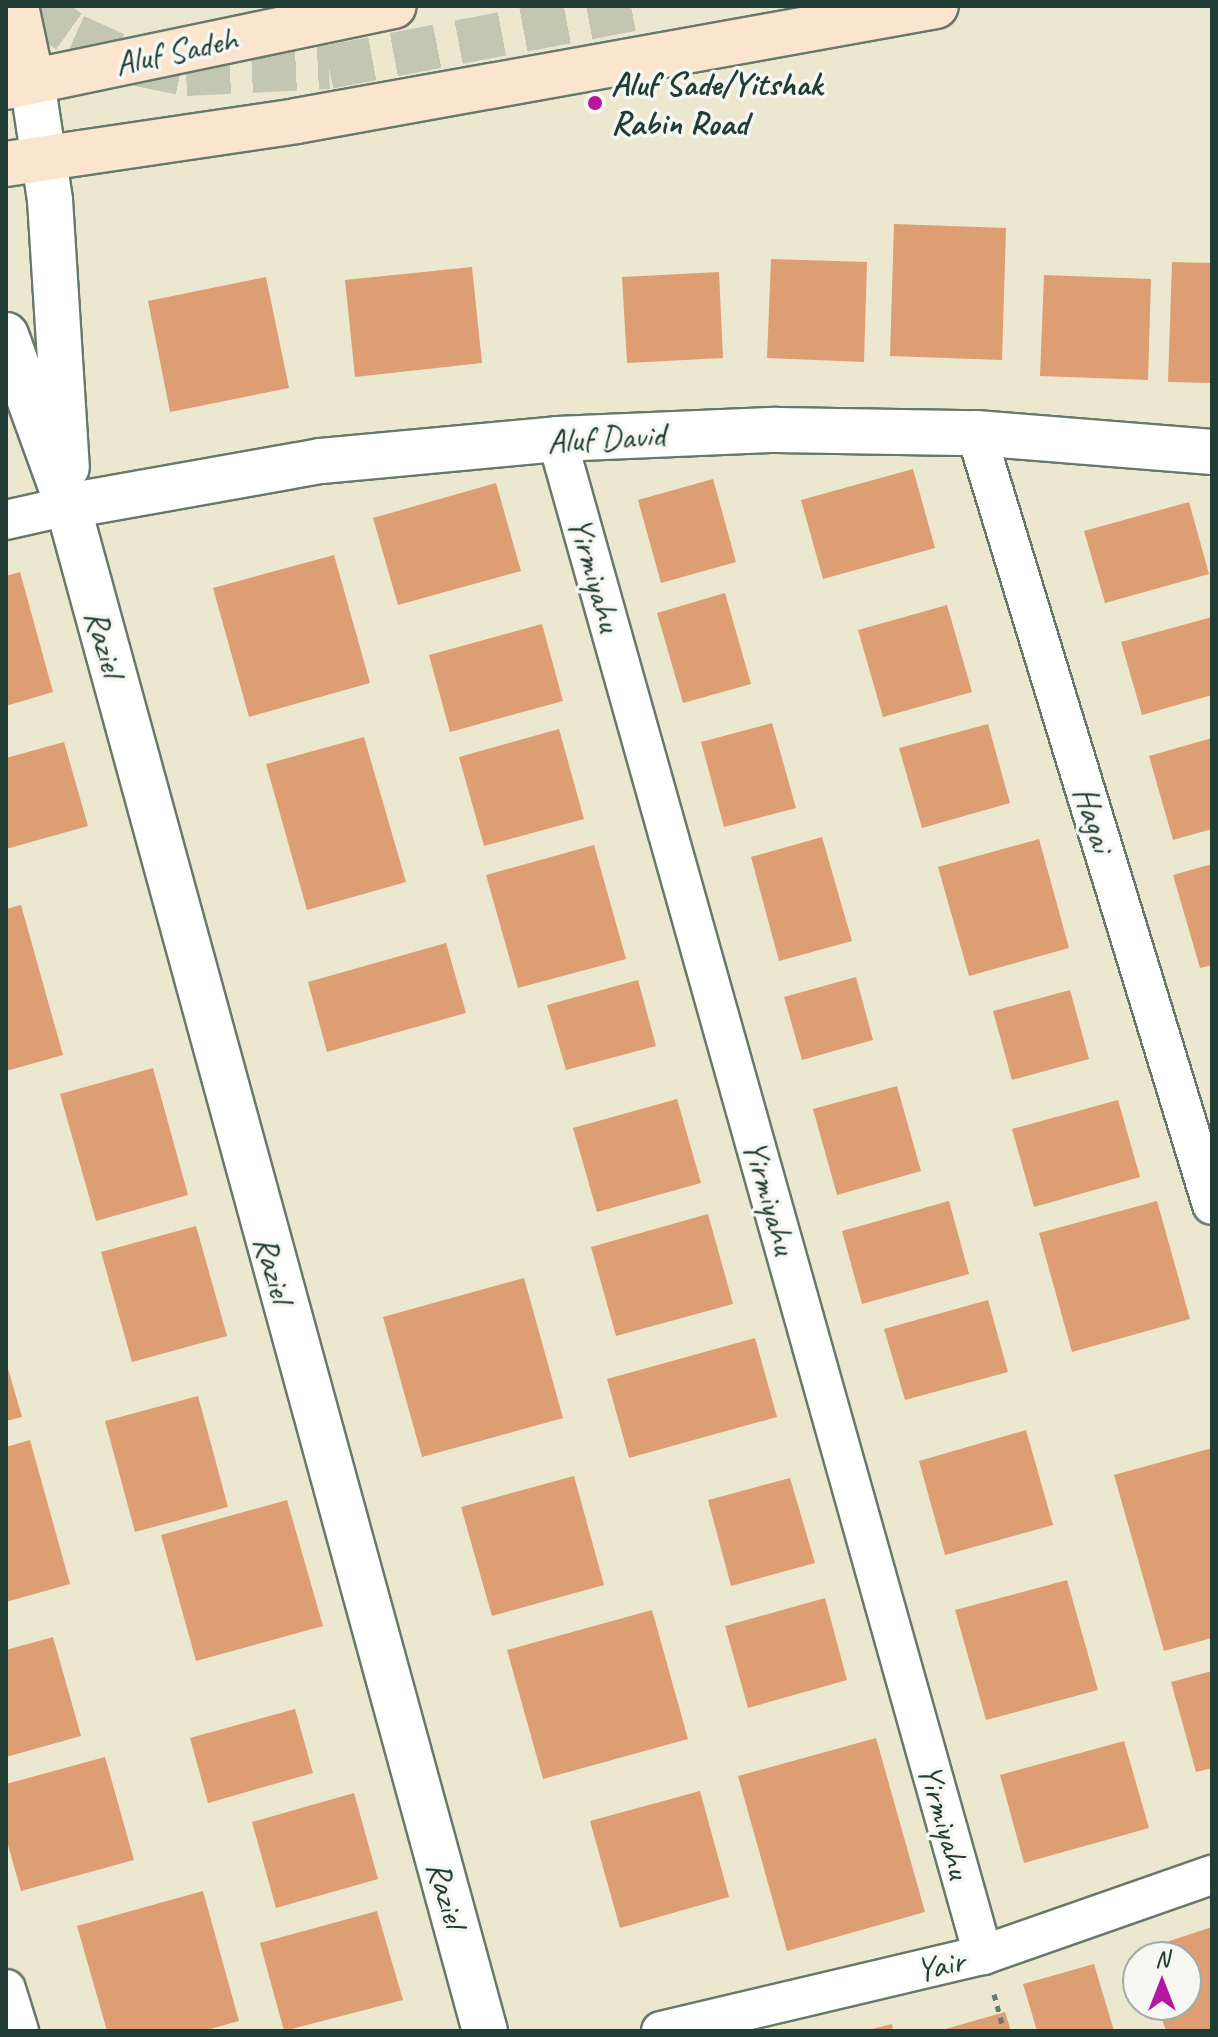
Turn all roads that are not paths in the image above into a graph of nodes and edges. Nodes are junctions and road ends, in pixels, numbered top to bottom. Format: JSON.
{"nodes":[{"id":1,"x":16,"y":6,"type":"edge"},
{"id":2,"x":394,"y":6,"type":"edge"},
{"id":3,"x":936,"y":6,"type":"edge"},
{"id":4,"x":19,"y":84,"type":"edge"},
{"id":5,"x":26,"y":161,"type":"edge"},
{"id":6,"x":6,"y":335,"type":"edge"},
{"id":7,"x":976,"y":433,"type":"junction"},
{"id":8,"x":557,"y":439,"type":"junction"},
{"id":9,"x":1212,"y":452,"type":"edge"},
{"id":10,"x":68,"y":506,"type":"junction"},
{"id":11,"x":6,"y":520,"type":"edge"},
{"id":12,"x":1212,"y":1205,"type":"edge"},
{"id":13,"x":1212,"y":1875,"type":"edge"},
{"id":14,"x":983,"y":1955,"type":"junction"},
{"id":15,"x":6,"y":1989,"type":"edge"},
{"id":16,"x":19,"y":2031,"type":"edge"},
{"id":17,"x":485,"y":2031,"type":"edge"},
{"id":18,"x":661,"y":2031,"type":"edge"}],
"edges":[{"from":1,"to":4,"type":"main road"},
{"from":2,"to":4,"type":"main road","name":"Aluf Sadeh"},
{"from":3,"to":5,"type":"main road"},
{"from":4,"to":5,"type":"street","name":"Raziel"},
{"from":5,"to":10,"type":"street","name":"Raziel"},
{"from":6,"to":10,"type":"street","name":"Raziel"},
{"from":7,"to":8,"type":"street","name":"Aluf David"},
{"from":7,"to":9,"type":"street","name":"Aluf David"},
{"from":7,"to":12,"type":"street","name":"Hagai"},
{"from":8,"to":10,"type":"street","name":"Aluf David"},
{"from":8,"to":14,"type":"street","name":"Yirmiyahu"},
{"from":10,"to":11,"type":"street","name":"Aluf David"},
{"from":10,"to":17,"type":"street","name":"Raziel"},
{"from":13,"to":14,"type":"street","name":"Yair"},
{"from":14,"to":18,"type":"street","name":"Yair"},
{"from":15,"to":16,"type":"street"}]}
